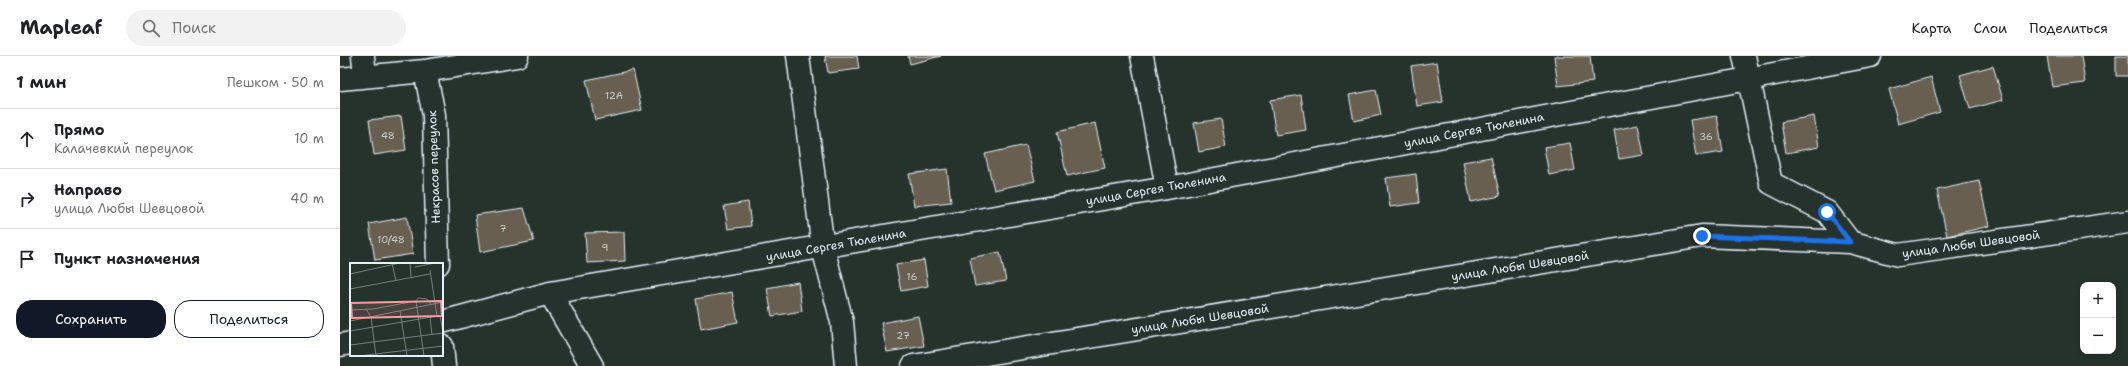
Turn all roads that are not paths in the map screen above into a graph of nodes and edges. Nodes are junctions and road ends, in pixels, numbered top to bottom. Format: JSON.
{"nodes":[{"id":1,"x":517,"y":56,"type":"edge"},
{"id":2,"x":798,"y":56,"type":"edge"},
{"id":3,"x":1142,"y":56,"type":"edge"},
{"id":4,"x":1744,"y":56,"type":"edge"},
{"id":5,"x":1870,"y":56,"type":"edge"},
{"id":6,"x":364,"y":66,"type":"edge"},
{"id":7,"x":425,"y":71,"type":"junction"},
{"id":8,"x":1748,"y":78,"type":"junction"},
{"id":9,"x":340,"y":79,"type":"edge"},
{"id":10,"x":1167,"y":188,"type":"junction"},
{"id":11,"x":2128,"y":222,"type":"edge"},
{"id":12,"x":1850,"y":242,"type":"junction"},
{"id":13,"x":823,"y":248,"type":"junction"},
{"id":14,"x":438,"y":263,"type":"edge"},
{"id":15,"x":550,"y":293,"type":"junction"},
{"id":16,"x":443,"y":322,"type":"edge"},
{"id":17,"x":350,"y":343,"type":"edge"},
{"id":18,"x":340,"y":346,"type":"edge"},
{"id":19,"x":443,"y":356,"type":"edge"},
{"id":20,"x":444,"y":366,"type":"edge"},
{"id":21,"x":592,"y":366,"type":"edge"},
{"id":22,"x":846,"y":366,"type":"edge"},
{"id":23,"x":913,"y":366,"type":"edge"}],
"edges":[{"from":1,"to":7,"type":"street"},
{"from":2,"to":13,"type":"street"},
{"from":3,"to":10,"type":"street"},
{"from":4,"to":8,"type":"street"},
{"from":5,"to":8,"type":"street","name":"улица Сергея Тюленина"},
{"from":6,"to":7,"type":"street"},
{"from":6,"to":9,"type":"street"},
{"from":7,"to":14,"type":"street","name":"Некрасов переулок"},
{"from":8,"to":10,"type":"street","name":"улица Сергея Тюленина"},
{"from":8,"to":12,"type":"street"},
{"from":10,"to":13,"type":"street","name":"улица Сергея Тюленина"},
{"from":11,"to":12,"type":"street","name":"улица Любы Шевцовой"},
{"from":12,"to":23,"type":"street","name":"улица Любы Шевцовой"},
{"from":13,"to":15,"type":"street","name":"улица Сергея Тюленина"},
{"from":13,"to":22,"type":"street"},
{"from":15,"to":16,"type":"street","name":"улица Сергея Тюленина"},
{"from":15,"to":21,"type":"street"},
{"from":17,"to":18,"type":"street"},
{"from":19,"to":20,"type":"street"}]}
